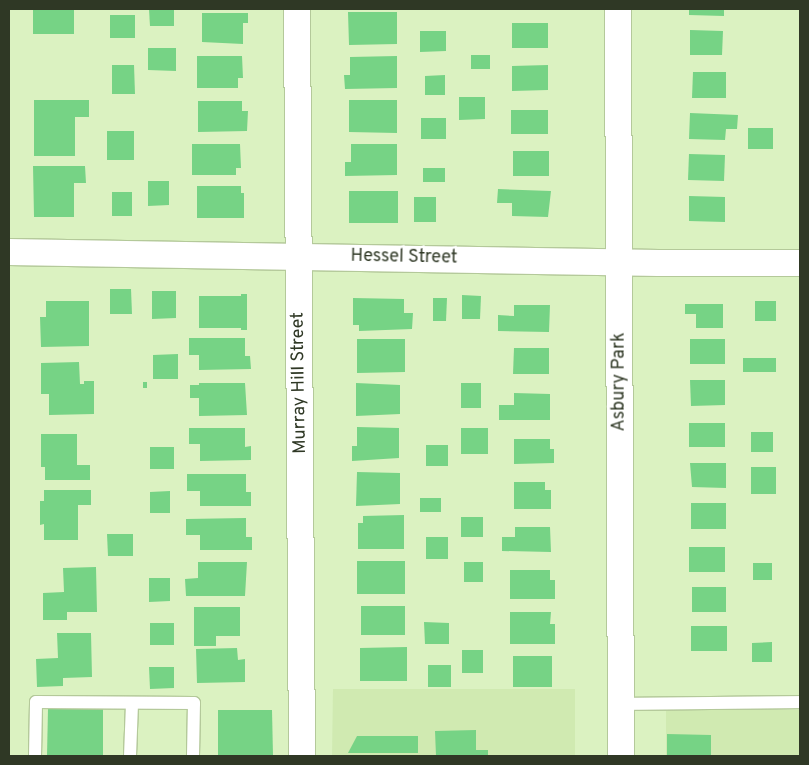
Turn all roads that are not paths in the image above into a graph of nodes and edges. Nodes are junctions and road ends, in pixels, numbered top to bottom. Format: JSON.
{"nodes":[{"id":1,"x":297,"y":9,"type":"edge"},
{"id":2,"x":618,"y":9,"type":"edge"},
{"id":3,"x":9,"y":252,"type":"edge"},
{"id":4,"x":298,"y":256,"type":"junction"},
{"id":5,"x":619,"y":262,"type":"junction"},
{"id":6,"x":800,"y":263,"type":"edge"},
{"id":7,"x":800,"y":702,"type":"edge"},
{"id":8,"x":132,"y":703,"type":"junction"},
{"id":9,"x":620,"y":704,"type":"junction"},
{"id":10,"x":35,"y":756,"type":"edge"},
{"id":11,"x":130,"y":756,"type":"edge"},
{"id":12,"x":193,"y":756,"type":"edge"},
{"id":13,"x":302,"y":756,"type":"edge"},
{"id":14,"x":621,"y":756,"type":"edge"}],
"edges":[{"from":1,"to":4,"type":"street","name":"Murray Hill Street"},
{"from":2,"to":5,"type":"street","name":"Asbury Park"},
{"from":3,"to":4,"type":"street","name":"Hessel Street"},
{"from":4,"to":5,"type":"street","name":"Hessel Street"},
{"from":4,"to":13,"type":"street","name":"Murray Hill Street"},
{"from":5,"to":6,"type":"street","name":"Hessel Street"},
{"from":5,"to":9,"type":"street","name":"Asbury Park"},
{"from":7,"to":9,"type":"lane"},
{"from":8,"to":10,"type":"lane"},
{"from":8,"to":11,"type":"lane"},
{"from":8,"to":12,"type":"lane"},
{"from":9,"to":14,"type":"street","name":"Asbury Park"}]}
